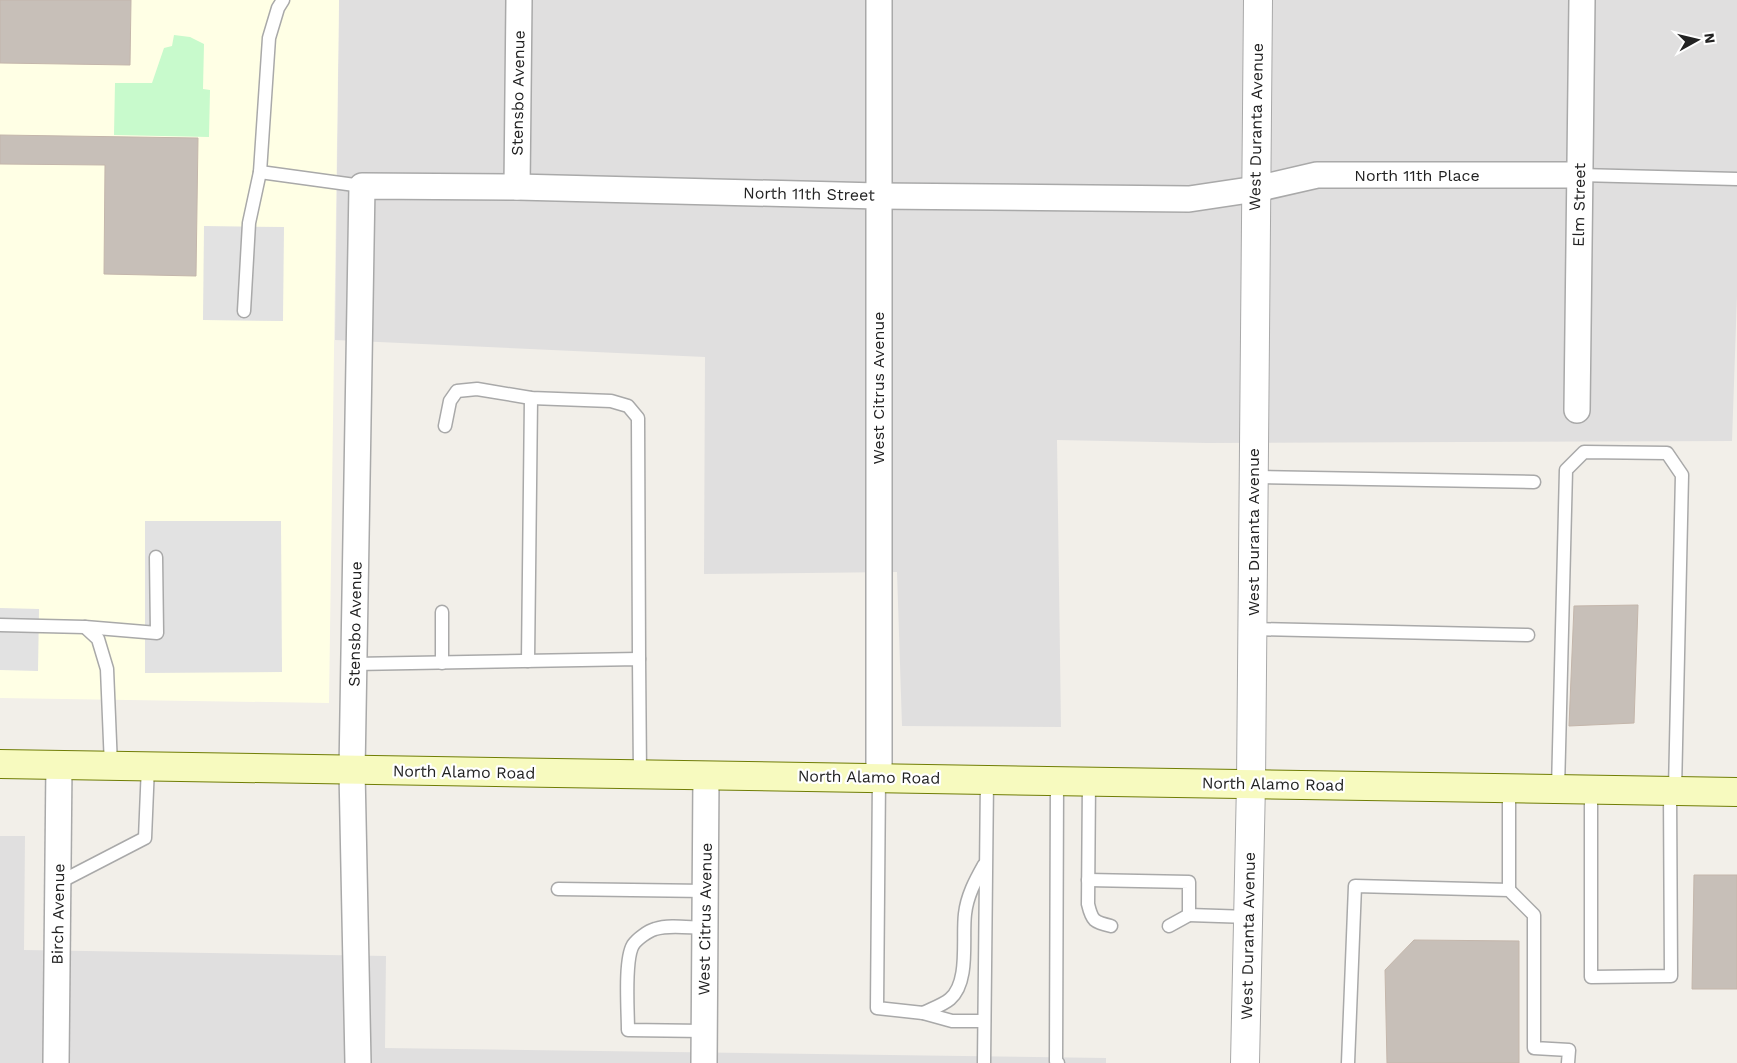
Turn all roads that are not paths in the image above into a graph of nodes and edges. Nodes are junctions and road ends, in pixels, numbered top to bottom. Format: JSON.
{"nodes":[{"id":1,"x":283,"y":0,"type":"edge"},
{"id":2,"x":519,"y":0,"type":"edge"},
{"id":3,"x":880,"y":0,"type":"edge"},
{"id":4,"x":1258,"y":0,"type":"edge"},
{"id":5,"x":1582,"y":0,"type":"edge"},
{"id":6,"x":260,"y":172,"type":"junction"},
{"id":7,"x":1580,"y":175,"type":"junction"},
{"id":8,"x":1737,"y":179,"type":"edge"},
{"id":9,"x":362,"y":186,"type":"junction"},
{"id":10,"x":517,"y":187,"type":"junction"},
{"id":11,"x":1256,"y":189,"type":"junction"},
{"id":12,"x":878,"y":196,"type":"junction"},
{"id":13,"x":244,"y":311,"type":"dead end"},
{"id":14,"x":530,"y":398,"type":"junction"},
{"id":15,"x":1577,"y":410,"type":"dead end"},
{"id":16,"x":445,"y":426,"type":"dead end"},
{"id":17,"x":1253,"y":478,"type":"junction"},
{"id":18,"x":1534,"y":482,"type":"dead end"},
{"id":19,"x":156,"y":557,"type":"dead end"},
{"id":20,"x":442,"y":612,"type":"dead end"},
{"id":21,"x":0,"y":625,"type":"edge"},
{"id":22,"x":85,"y":627,"type":"junction"},
{"id":23,"x":1252,"y":629,"type":"junction"},
{"id":24,"x":1528,"y":635,"type":"dead end"},
{"id":25,"x":639,"y":659,"type":"junction"},
{"id":26,"x":528,"y":661,"type":"junction"},
{"id":27,"x":442,"y":663,"type":"junction"},
{"id":28,"x":354,"y":664,"type":"junction"},
{"id":29,"x":0,"y":764,"type":"edge"},
{"id":30,"x":59,"y":764,"type":"junction"},
{"id":31,"x":111,"y":766,"type":"junction"},
{"id":32,"x":148,"y":766,"type":"junction"},
{"id":33,"x":352,"y":771,"type":"junction"},
{"id":34,"x":640,"y":775,"type":"junction"},
{"id":35,"x":706,"y":776,"type":"junction"},
{"id":36,"x":878,"y":777,"type":"junction"},
{"id":37,"x":987,"y":779,"type":"junction"},
{"id":38,"x":1057,"y":780,"type":"junction"},
{"id":39,"x":1090,"y":781,"type":"junction"},
{"id":40,"x":1252,"y":783,"type":"junction"},
{"id":41,"x":1510,"y":788,"type":"junction"},
{"id":42,"x":1558,"y":790,"type":"junction"},
{"id":43,"x":1592,"y":790,"type":"junction"},
{"id":44,"x":1672,"y":791,"type":"junction"},
{"id":45,"x":1737,"y":792,"type":"edge"},
{"id":46,"x":986,"y":862,"type":"junction"},
{"id":47,"x":1088,"y":880,"type":"junction"},
{"id":48,"x":58,"y":883,"type":"junction"},
{"id":49,"x":558,"y":889,"type":"dead end"},
{"id":50,"x":1509,"y":890,"type":"junction"},
{"id":51,"x":706,"y":892,"type":"junction"},
{"id":52,"x":1189,"y":915,"type":"junction"},
{"id":53,"x":1249,"y":917,"type":"junction"},
{"id":54,"x":1111,"y":926,"type":"dead end"},
{"id":55,"x":1169,"y":926,"type":"dead end"},
{"id":56,"x":706,"y":928,"type":"junction"},
{"id":57,"x":923,"y":1013,"type":"junction"},
{"id":58,"x":984,"y":1021,"type":"junction"},
{"id":59,"x":704,"y":1031,"type":"junction"},
{"id":60,"x":56,"y":1063,"type":"edge"},
{"id":61,"x":358,"y":1063,"type":"edge"},
{"id":62,"x":704,"y":1063,"type":"edge"},
{"id":63,"x":984,"y":1063,"type":"edge"},
{"id":64,"x":1058,"y":1063,"type":"edge"},
{"id":65,"x":1245,"y":1063,"type":"edge"},
{"id":66,"x":1348,"y":1063,"type":"edge"},
{"id":67,"x":1568,"y":1063,"type":"edge"}],
"edges":[{"from":1,"to":6,"type":"lane"},
{"from":2,"to":10,"type":"street","name":"Stensbo Avenue"},
{"from":3,"to":12,"type":"street","name":"West Citrus Avenue"},
{"from":4,"to":11,"type":"street","name":"West Duranta Avenue"},
{"from":5,"to":7,"type":"street","name":"Elm Street"},
{"from":6,"to":9,"type":"lane"},
{"from":6,"to":13,"type":"lane"},
{"from":7,"to":8,"type":"lane"},
{"from":7,"to":11,"type":"street","name":"North 11th Place"},
{"from":7,"to":15,"type":"street","name":"Elm Street"},
{"from":9,"to":10,"type":"street","name":"North 11th Street"},
{"from":9,"to":28,"type":"street","name":"Stensbo Avenue"},
{"from":10,"to":12,"type":"street","name":"North 11th Street"},
{"from":11,"to":12,"type":"street","name":"North 11th Street"},
{"from":11,"to":17,"type":"street","name":"West Duranta Avenue"},
{"from":12,"to":36,"type":"street","name":"West Citrus Avenue"},
{"from":14,"to":16,"type":"lane"},
{"from":14,"to":25,"type":"lane"},
{"from":14,"to":26,"type":"lane"},
{"from":17,"to":18,"type":"lane"},
{"from":17,"to":23,"type":"street","name":"West Duranta Avenue"},
{"from":19,"to":22,"type":"lane"},
{"from":20,"to":27,"type":"lane"},
{"from":21,"to":22,"type":"lane"},
{"from":22,"to":31,"type":"lane"},
{"from":23,"to":24,"type":"lane"},
{"from":23,"to":40,"type":"street","name":"West Duranta Avenue"},
{"from":25,"to":26,"type":"lane"},
{"from":25,"to":34,"type":"lane"},
{"from":26,"to":27,"type":"lane"},
{"from":27,"to":28,"type":"lane"},
{"from":28,"to":33,"type":"street","name":"Stensbo Avenue"},
{"from":29,"to":30,"type":"main road","name":"North Alamo Road"},
{"from":30,"to":31,"type":"main road","name":"North Alamo Road"},
{"from":30,"to":48,"type":"street","name":"Birch Avenue"},
{"from":31,"to":32,"type":"main road","name":"North Alamo Road"},
{"from":32,"to":33,"type":"main road","name":"North Alamo Road"},
{"from":32,"to":48,"type":"lane"},
{"from":33,"to":34,"type":"main road","name":"North Alamo Road"},
{"from":33,"to":61,"type":"street","name":"Stensbo Avenue"},
{"from":34,"to":35,"type":"main road","name":"North Alamo Road"},
{"from":35,"to":36,"type":"main road","name":"North Alamo Road"},
{"from":35,"to":51,"type":"street","name":"West Citrus Avenue"},
{"from":36,"to":37,"type":"main road","name":"North Alamo Road"},
{"from":36,"to":57,"type":"lane"},
{"from":37,"to":38,"type":"main road","name":"North Alamo Road"},
{"from":37,"to":46,"type":"lane"},
{"from":38,"to":39,"type":"main road","name":"North Alamo Road"},
{"from":38,"to":64,"type":"lane"},
{"from":39,"to":40,"type":"main road","name":"North Alamo Road"},
{"from":39,"to":47,"type":"lane"},
{"from":40,"to":41,"type":"main road","name":"North Alamo Road"},
{"from":40,"to":53,"type":"street","name":"West Duranta Avenue"},
{"from":41,"to":42,"type":"main road","name":"North Alamo Road"},
{"from":41,"to":50,"type":"lane"},
{"from":42,"to":43,"type":"main road","name":"North Alamo Road"},
{"from":42,"to":44,"type":"lane"},
{"from":43,"to":44,"type":"main road","name":"North Alamo Road"},
{"from":43,"to":44,"type":"lane"},
{"from":44,"to":45,"type":"main road","name":"North Alamo Road"},
{"from":46,"to":57,"type":"lane"},
{"from":46,"to":58,"type":"lane"},
{"from":47,"to":52,"type":"lane"},
{"from":47,"to":54,"type":"lane"},
{"from":48,"to":60,"type":"street","name":"Birch Avenue"},
{"from":49,"to":51,"type":"lane"},
{"from":50,"to":66,"type":"lane"},
{"from":50,"to":67,"type":"lane"},
{"from":51,"to":56,"type":"street","name":"West Citrus Avenue"},
{"from":52,"to":53,"type":"lane"},
{"from":52,"to":55,"type":"lane"},
{"from":53,"to":65,"type":"street","name":"West Duranta Avenue"},
{"from":56,"to":59,"type":"street","name":"West Citrus Avenue"},
{"from":56,"to":59,"type":"lane"},
{"from":57,"to":58,"type":"lane"},
{"from":58,"to":63,"type":"lane"},
{"from":59,"to":62,"type":"street","name":"West Citrus Avenue"}]}
